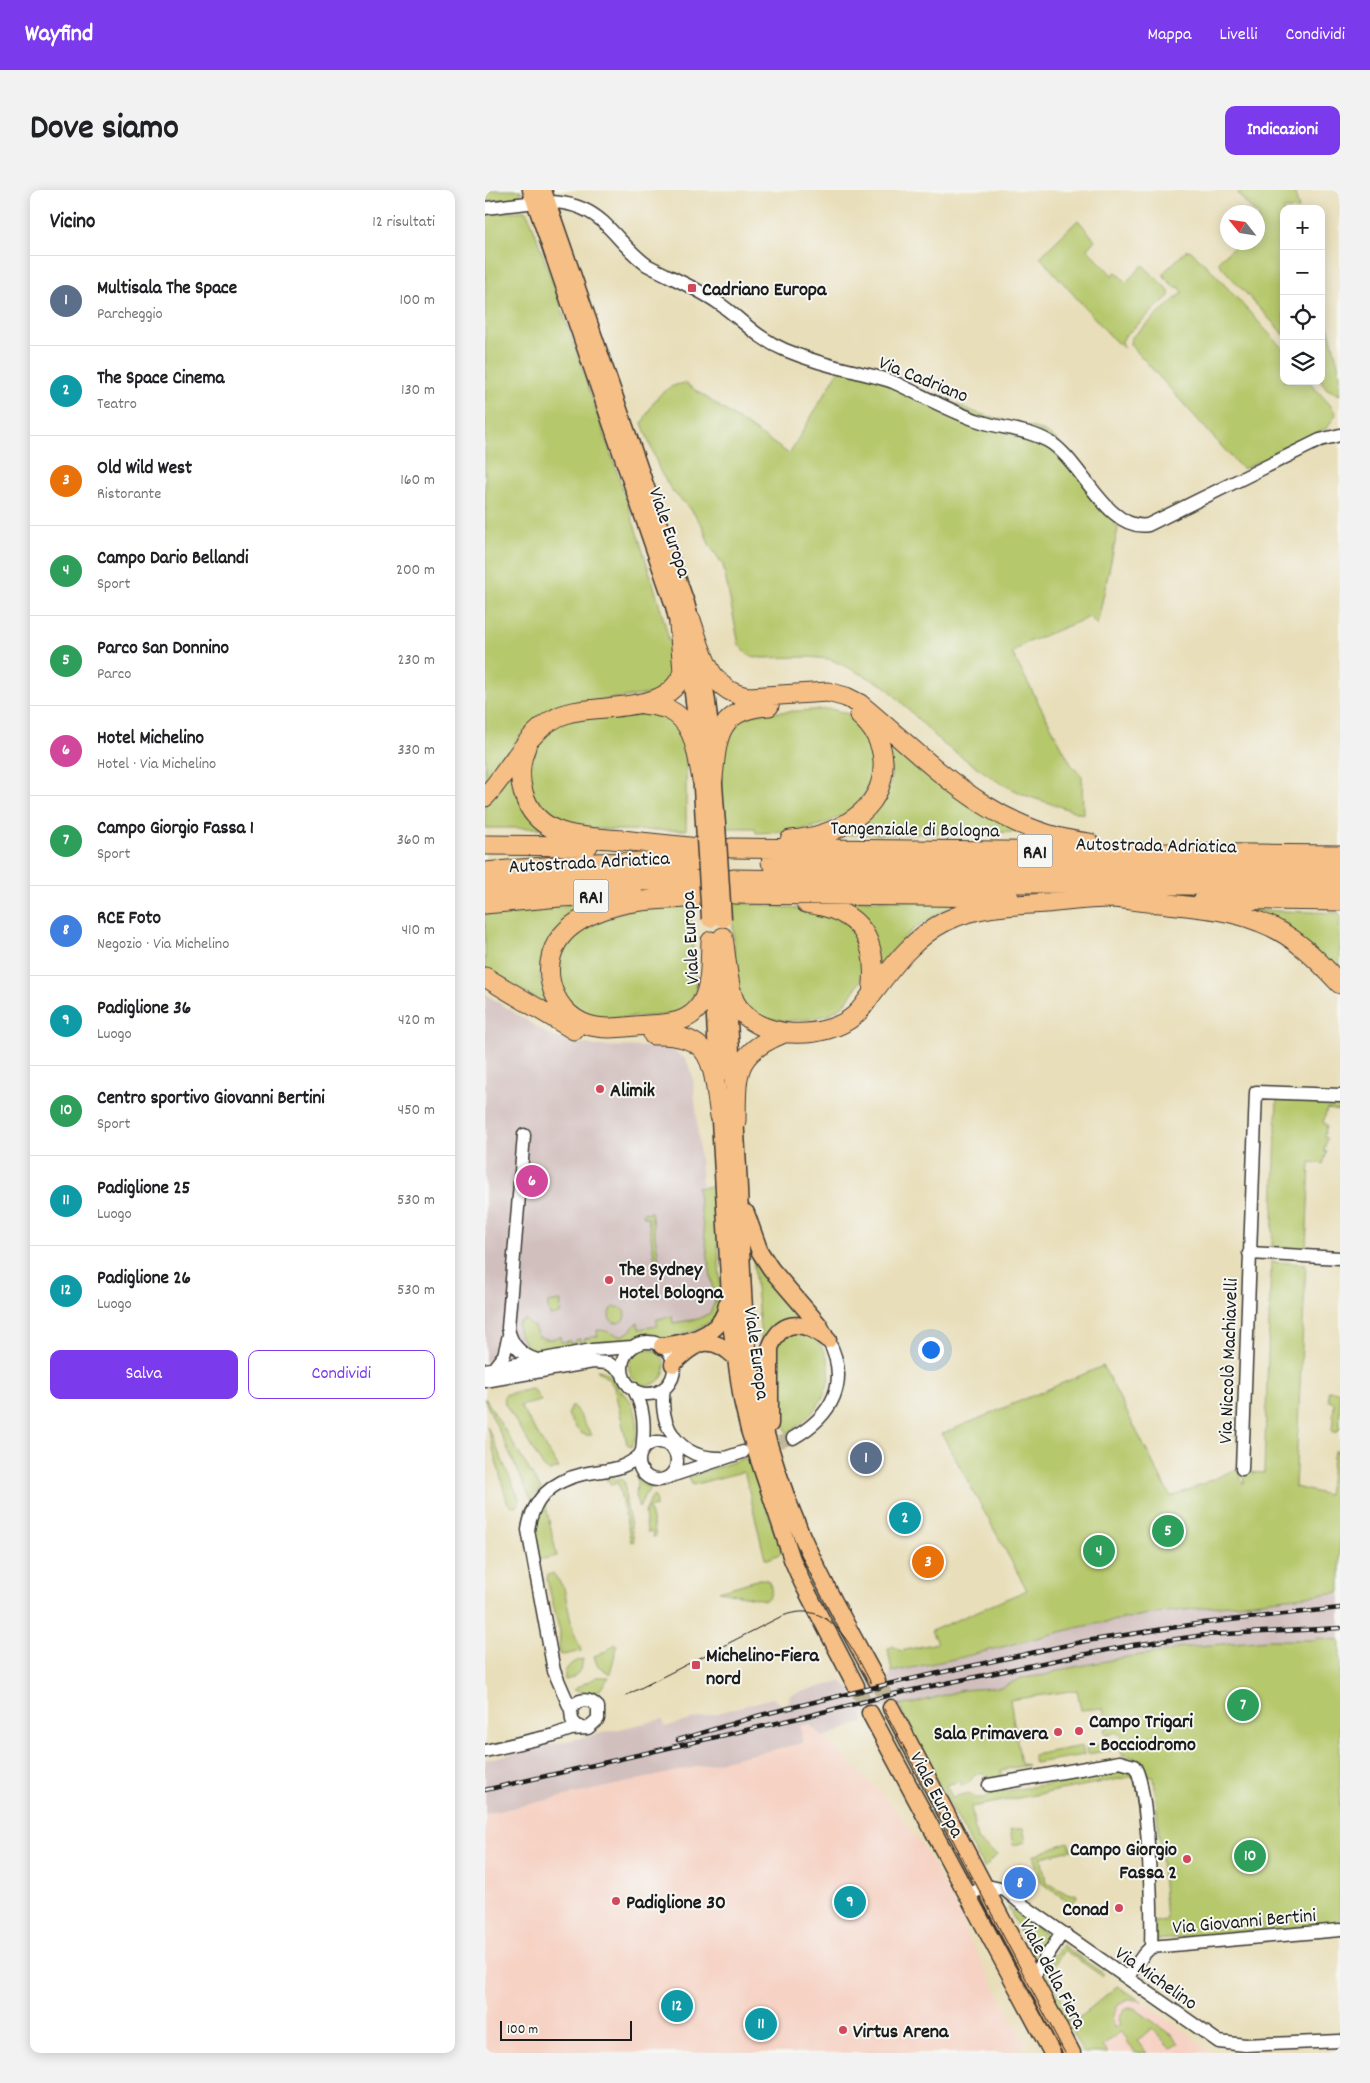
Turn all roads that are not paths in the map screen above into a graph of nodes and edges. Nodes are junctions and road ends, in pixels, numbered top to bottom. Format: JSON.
{"nodes":[{"id":1,"x":539,"y":196,"type":"edge"},
{"id":2,"x":485,"y":208,"type":"edge"},
{"id":3,"x":1340,"y":435,"type":"edge"},
{"id":4,"x":685,"y":622,"type":"junction"},
{"id":5,"x":643,"y":704,"type":"junction"},
{"id":6,"x":528,"y":743,"type":"junction"},
{"id":7,"x":708,"y":779,"type":"junction"},
{"id":8,"x":485,"y":797,"type":"edge"},
{"id":9,"x":485,"y":845,"type":"edge"},
{"id":10,"x":1189,"y":852,"type":"junction"},
{"id":11,"x":1340,"y":855,"type":"edge"},
{"id":12,"x":732,"y":866,"type":"junction"},
{"id":13,"x":1340,"y":869,"type":"edge"},
{"id":14,"x":696,"y":871,"type":"junction"},
{"id":15,"x":485,"y":872,"type":"edge"},
{"id":16,"x":1340,"y":887,"type":"edge"},
{"id":17,"x":485,"y":890,"type":"edge"},
{"id":18,"x":1111,"y":898,"type":"junction"},
{"id":19,"x":1340,"y":901,"type":"edge"},
{"id":20,"x":485,"y":904,"type":"edge"},
{"id":21,"x":717,"y":929,"type":"junction"},
{"id":22,"x":485,"y":977,"type":"edge"},
{"id":23,"x":1340,"y":984,"type":"edge"},
{"id":24,"x":872,"y":994,"type":"junction"},
{"id":25,"x":784,"y":1033,"type":"junction"},
{"id":26,"x":1340,"y":1095,"type":"edge"},
{"id":27,"x":728,"y":1119,"type":"junction"},
{"id":28,"x":524,"y":1135,"type":"dead end"},
{"id":29,"x":739,"y":1187,"type":"junction"},
{"id":30,"x":723,"y":1192,"type":"junction"},
{"id":31,"x":1249,"y":1253,"type":"junction"},
{"id":32,"x":1340,"y":1258,"type":"edge"},
{"id":33,"x":509,"y":1335,"type":"junction"},
{"id":34,"x":828,"y":1340,"type":"junction"},
{"id":35,"x":662,"y":1346,"type":"junction"},
{"id":36,"x":632,"y":1347,"type":"junction"},
{"id":37,"x":735,"y":1357,"type":"junction"},
{"id":38,"x":537,"y":1360,"type":"junction"},
{"id":39,"x":673,"y":1364,"type":"junction"},
{"id":40,"x":489,"y":1370,"type":"edge"},
{"id":41,"x":623,"y":1372,"type":"junction"},
{"id":42,"x":485,"y":1381,"type":"edge"},
{"id":43,"x":633,"y":1388,"type":"junction"},
{"id":44,"x":664,"y":1388,"type":"junction"},
{"id":45,"x":666,"y":1424,"type":"junction"},
{"id":46,"x":793,"y":1438,"type":"tunnel mouth"},
{"id":47,"x":672,"y":1447,"type":"junction"},
{"id":48,"x":743,"y":1452,"type":"dead end"},
{"id":49,"x":641,"y":1453,"type":"junction"},
{"id":50,"x":721,"y":1458,"type":"junction"},
{"id":51,"x":774,"y":1461,"type":"junction"},
{"id":52,"x":624,"y":1467,"type":"junction"},
{"id":53,"x":1242,"y":1469,"type":"dead end"},
{"id":54,"x":643,"y":1473,"type":"junction"},
{"id":55,"x":671,"y":1476,"type":"junction"},
{"id":56,"x":877,"y":1681,"type":"tunnel mouth"},
{"id":57,"x":856,"y":1686,"type":"tunnel mouth"},
{"id":58,"x":891,"y":1708,"type":"tunnel mouth"},
{"id":59,"x":574,"y":1709,"type":"junction"},
{"id":60,"x":870,"y":1713,"type":"tunnel mouth"},
{"id":61,"x":582,"y":1728,"type":"junction"},
{"id":62,"x":561,"y":1732,"type":"junction"},
{"id":63,"x":485,"y":1751,"type":"edge"},
{"id":64,"x":989,"y":1785,"type":"dead end"},
{"id":65,"x":985,"y":1886,"type":"junction"},
{"id":66,"x":972,"y":1901,"type":"junction"},
{"id":67,"x":993,"y":1902,"type":"junction"},
{"id":68,"x":1024,"y":1906,"type":"junction"},
{"id":69,"x":1340,"y":1930,"type":"edge"},
{"id":70,"x":1062,"y":1933,"type":"junction"},
{"id":71,"x":1151,"y":1947,"type":"junction"},
{"id":72,"x":1033,"y":1977,"type":"junction"},
{"id":73,"x":1127,"y":1978,"type":"junction"},
{"id":74,"x":1340,"y":2041,"type":"edge"},
{"id":75,"x":1226,"y":2049,"type":"edge"},
{"id":76,"x":1052,"y":2053,"type":"edge"},
{"id":77,"x":1072,"y":2053,"type":"edge"}],
"edges":[{"from":1,"to":2,"type":"street","name":"Via Cadriano"},
{"from":1,"to":3,"type":"street","name":"Via Cadriano"},
{"from":1,"to":4,"type":"main road","name":"Viale Europa"},
{"from":4,"to":5,"type":"highway"},
{"from":4,"to":7,"type":"main road","name":"Viale Europa"},
{"from":4,"to":10,"type":"highway"},
{"from":5,"to":6,"type":"highway"},
{"from":5,"to":7,"type":"highway"},
{"from":6,"to":8,"type":"highway"},
{"from":6,"to":14,"type":"highway"},
{"from":7,"to":12,"type":"highway"},
{"from":7,"to":21,"type":"main road","name":"Viale Europa","bridge":true},
{"from":9,"to":14,"type":"highway"},
{"from":10,"to":11,"type":"highway","name":"Tangenziale di Bologna","number":"RA1"},
{"from":10,"to":12,"type":"highway","name":"Tangenziale di Bologna","number":"RA1"},
{"from":12,"to":13,"type":"highway","name":"Autostrada Adriatica"},
{"from":12,"to":16,"type":"highway","name":"Autostrada Adriatica"},
{"from":12,"to":18,"type":"highway","number":"RA1"},
{"from":12,"to":24,"type":"highway"},
{"from":14,"to":15,"type":"highway","name":"Autostrada Adriatica"},
{"from":14,"to":17,"type":"highway","name":"Autostrada Adriatica"},
{"from":14,"to":20,"type":"highway","number":"RA1"},
{"from":14,"to":21,"type":"highway"},
{"from":18,"to":19,"type":"highway","number":"RA1"},
{"from":18,"to":23,"type":"highway"},
{"from":18,"to":24,"type":"highway"},
{"from":21,"to":25,"type":"highway"},
{"from":21,"to":27,"type":"main road","name":"Viale Europa"},
{"from":22,"to":27,"type":"highway"},
{"from":24,"to":25,"type":"highway"},
{"from":25,"to":27,"type":"highway"},
{"from":26,"to":31,"type":"street","name":"Via Niccolò Machiavelli"},
{"from":27,"to":29,"type":"main road","name":"Viale Europa"},
{"from":27,"to":30,"type":"main road","name":"Viale Europa"},
{"from":28,"to":33,"type":"street"},
{"from":29,"to":34,"type":"main road"},
{"from":29,"to":51,"type":"main road","name":"Viale Europa"},
{"from":30,"to":35,"type":"main road"},
{"from":30,"to":37,"type":"main road","name":"Viale Europa"},
{"from":31,"to":32,"type":"street","name":"Via Niccolò Machiavelli"},
{"from":31,"to":53,"type":"street","name":"Via Niccolò Machiavelli"},
{"from":33,"to":38,"type":"street"},
{"from":33,"to":40,"type":"street"},
{"from":34,"to":46,"type":"street"},
{"from":34,"to":51,"type":"main road"},
{"from":35,"to":36,"type":"street"},
{"from":35,"to":39,"type":"street"},
{"from":36,"to":38,"type":"street"},
{"from":36,"to":41,"type":"street"},
{"from":37,"to":39,"type":"main road"},
{"from":37,"to":57,"type":"main road","name":"Viale Europa"},
{"from":38,"to":40,"type":"street"},
{"from":39,"to":44,"type":"street"},
{"from":41,"to":42,"type":"street"},
{"from":41,"to":43,"type":"street"},
{"from":43,"to":44,"type":"street"},
{"from":43,"to":49,"type":"street"},
{"from":44,"to":45,"type":"street"},
{"from":45,"to":47,"type":"street"},
{"from":45,"to":50,"type":"street"},
{"from":47,"to":49,"type":"street"},
{"from":47,"to":55,"type":"street"},
{"from":48,"to":50,"type":"street"},
{"from":49,"to":52,"type":"street"},
{"from":49,"to":54,"type":"street"},
{"from":50,"to":55,"type":"street"},
{"from":51,"to":56,"type":"main road","name":"Viale Europa"},
{"from":52,"to":54,"type":"street"},
{"from":52,"to":59,"type":"street"},
{"from":54,"to":55,"type":"street"},
{"from":58,"to":65,"type":"main road","name":"Viale Europa"},
{"from":59,"to":61,"type":"street"},
{"from":59,"to":61,"type":"street"},
{"from":59,"to":62,"type":"street"},
{"from":60,"to":66,"type":"main road","name":"Viale Europa"},
{"from":61,"to":62,"type":"street"},
{"from":62,"to":63,"type":"street"},
{"from":64,"to":71,"type":"street","name":"Via Giovanni Bertini"},
{"from":65,"to":66,"type":"street"},
{"from":65,"to":67,"type":"main road","name":"Viale della Fiera"},
{"from":65,"to":68,"type":"street","name":"Via Michelino"},
{"from":66,"to":67,"type":"street","name":"Via Michelino"},
{"from":66,"to":76,"type":"main road","name":"Viale della Fiera"},
{"from":67,"to":68,"type":"street","name":"Via Michelino"},
{"from":67,"to":72,"type":"main road","name":"Viale della Fiera"},
{"from":68,"to":70,"type":"street","name":"Via Michelino"},
{"from":69,"to":71,"type":"street","name":"Via Giovanni Bertini"},
{"from":70,"to":72,"type":"street"},
{"from":70,"to":73,"type":"street","name":"Via Michelino"},
{"from":71,"to":73,"type":"street","name":"Via Giovanni Bertini"},
{"from":72,"to":77,"type":"main road","name":"Viale della Fiera"},
{"from":73,"to":75,"type":"street","name":"Via Michelino"},
{"from":74,"to":75,"type":"street"}]}
